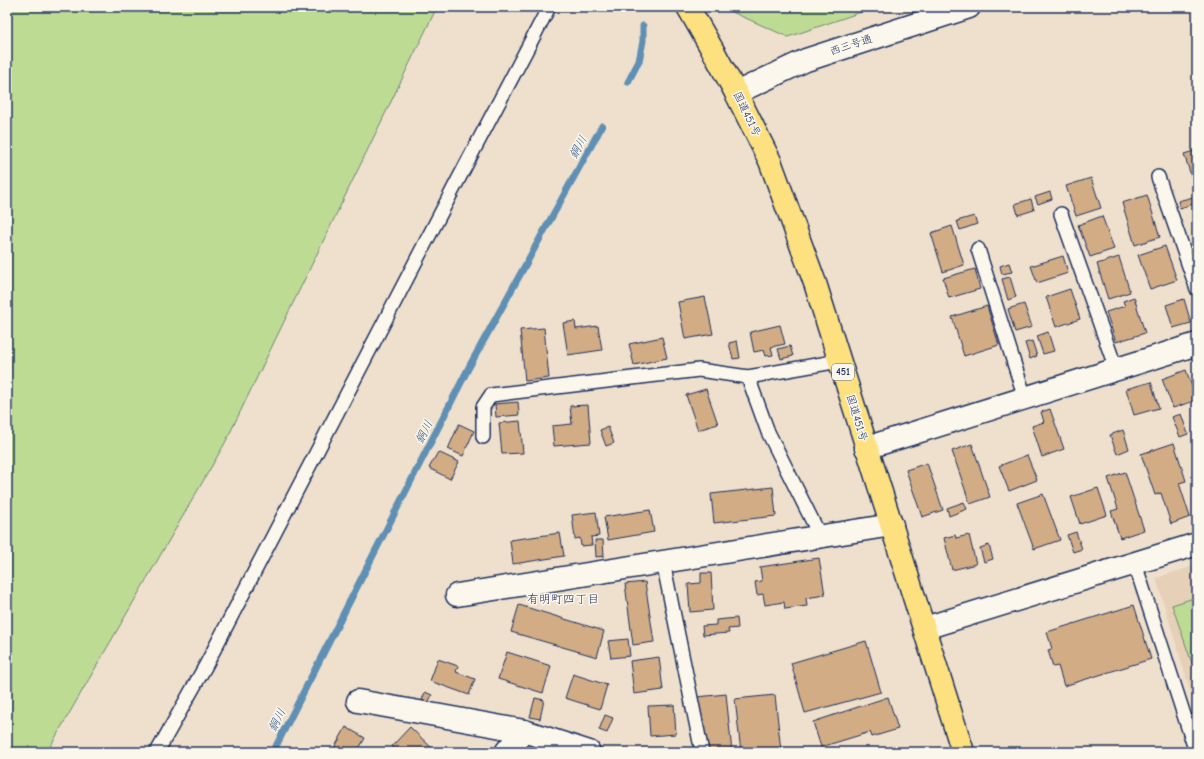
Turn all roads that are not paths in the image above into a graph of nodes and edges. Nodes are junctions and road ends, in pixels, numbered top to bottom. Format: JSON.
{"nodes":[{"id":1,"x":549,"y":7,"type":"edge"},
{"id":2,"x":688,"y":7,"type":"edge"},
{"id":3,"x":969,"y":7,"type":"edge"},
{"id":4,"x":736,"y":93,"type":"junction"},
{"id":5,"x":1158,"y":177,"type":"dead end"},
{"id":6,"x":1061,"y":214,"type":"dead end"},
{"id":7,"x":978,"y":249,"type":"dead end"},
{"id":8,"x":1197,"y":289,"type":"edge"},
{"id":9,"x":1197,"y":344,"type":"edge"},
{"id":10,"x":839,"y":361,"type":"junction"},
{"id":11,"x":1116,"y":369,"type":"junction"},
{"id":12,"x":748,"y":377,"type":"junction"},
{"id":13,"x":1025,"y":398,"type":"junction"},
{"id":14,"x":483,"y":437,"type":"dead end"},
{"id":15,"x":866,"y":448,"type":"junction"},
{"id":16,"x":892,"y":524,"type":"junction"},
{"id":17,"x":820,"y":536,"type":"junction"},
{"id":18,"x":1197,"y":544,"type":"edge"},
{"id":19,"x":662,"y":562,"type":"junction"},
{"id":20,"x":1135,"y":564,"type":"junction"},
{"id":21,"x":457,"y":595,"type":"dead end"},
{"id":22,"x":925,"y":628,"type":"junction"},
{"id":23,"x":358,"y":701,"type":"dead end"},
{"id":24,"x":524,"y":731,"type":"junction"},
{"id":25,"x":157,"y":752,"type":"edge"},
{"id":26,"x":506,"y":752,"type":"edge"},
{"id":27,"x":589,"y":752,"type":"edge"},
{"id":28,"x":702,"y":752,"type":"edge"},
{"id":29,"x":963,"y":752,"type":"edge"},
{"id":30,"x":1196,"y":752,"type":"edge"}],
"edges":[{"from":1,"to":25,"type":"lane"},
{"from":2,"to":4,"type":"highway","name":"国道451号","number":"451"},
{"from":3,"to":4,"type":"street","name":"西三号通"},
{"from":4,"to":10,"type":"highway","name":"国道451号","number":"451"},
{"from":5,"to":8,"type":"lane"},
{"from":6,"to":11,"type":"lane"},
{"from":7,"to":13,"type":"lane"},
{"from":9,"to":11,"type":"street"},
{"from":10,"to":12,"type":"lane"},
{"from":10,"to":15,"type":"highway","name":"国道451号","number":"451"},
{"from":11,"to":13,"type":"street"},
{"from":12,"to":14,"type":"lane"},
{"from":12,"to":17,"type":"lane"},
{"from":13,"to":15,"type":"street"},
{"from":15,"to":16,"type":"highway","name":"国道451号","number":"451"},
{"from":16,"to":17,"type":"street"},
{"from":16,"to":22,"type":"highway","name":"国道451号","number":"451"},
{"from":17,"to":19,"type":"street"},
{"from":18,"to":20,"type":"street"},
{"from":19,"to":21,"type":"street"},
{"from":19,"to":28,"type":"lane"},
{"from":20,"to":22,"type":"street"},
{"from":20,"to":30,"type":"lane"},
{"from":22,"to":29,"type":"highway","name":"国道451号","number":"451"},
{"from":23,"to":24,"type":"street"},
{"from":24,"to":26,"type":"street"},
{"from":24,"to":27,"type":"street"}]}
